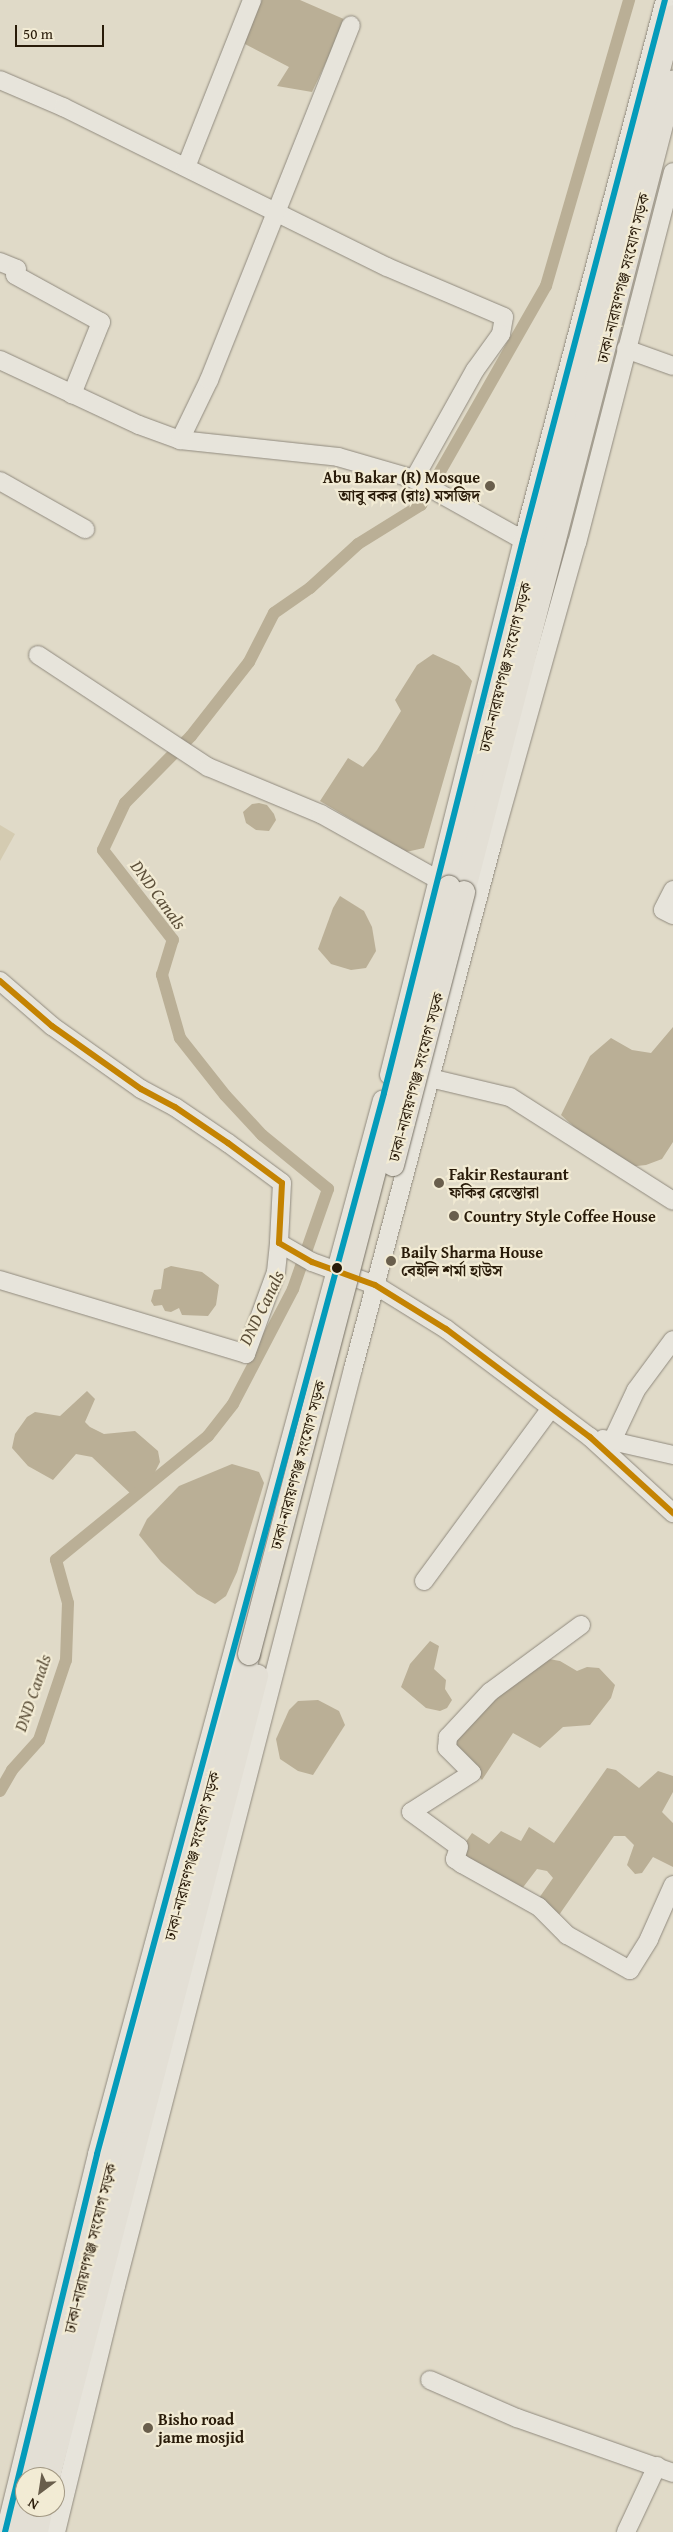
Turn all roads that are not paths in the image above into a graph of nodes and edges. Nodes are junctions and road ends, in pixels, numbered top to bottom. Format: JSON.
{"nodes":[{"id":1,"x":252,"y":0,"type":"edge"},
{"id":2,"x":665,"y":0,"type":"edge"},
{"id":3,"x":673,"y":16,"type":"edge"},
{"id":4,"x":351,"y":25,"type":"dead end"},
{"id":5,"x":0,"y":80,"type":"edge"},
{"id":6,"x":673,"y":82,"type":"edge"},
{"id":7,"x":186,"y":167,"type":"junction"},
{"id":8,"x":673,"y":172,"type":"edge"},
{"id":9,"x":660,"y":201,"type":"edge"},
{"id":10,"x":277,"y":212,"type":"junction"},
{"id":11,"x":0,"y":262,"type":"edge"},
{"id":12,"x":626,"y":349,"type":"junction"},
{"id":13,"x":0,"y":360,"type":"edge"},
{"id":14,"x":673,"y":366,"type":"edge"},
{"id":15,"x":72,"y":394,"type":"junction"},
{"id":16,"x":180,"y":440,"type":"junction"},
{"id":17,"x":414,"y":479,"type":"junction"},
{"id":18,"x":0,"y":482,"type":"edge"},
{"id":19,"x":85,"y":529,"type":"dead end"},
{"id":20,"x":523,"y":540,"type":"junction"},
{"id":21,"x":38,"y":655,"type":"dead end"},
{"id":22,"x":471,"y":835,"type":"junction"},
{"id":23,"x":450,"y":886,"type":"junction"},
{"id":24,"x":673,"y":890,"type":"edge"},
{"id":25,"x":673,"y":915,"type":"edge"},
{"id":26,"x":2,"y":988,"type":"edge"},
{"id":27,"x":430,"y":1078,"type":"junction"},
{"id":28,"x":673,"y":1201,"type":"edge"},
{"id":29,"x":285,"y":1246,"type":"junction"},
{"id":30,"x":335,"y":1271,"type":"junction"},
{"id":31,"x":0,"y":1280,"type":"edge"},
{"id":32,"x":375,"y":1285,"type":"junction"},
{"id":33,"x":673,"y":1340,"type":"edge"},
{"id":34,"x":551,"y":1408,"type":"junction"},
{"id":35,"x":590,"y":1437,"type":"junction"},
{"id":36,"x":612,"y":1441,"type":"junction"},
{"id":37,"x":673,"y":1455,"type":"edge"},
{"id":38,"x":673,"y":1513,"type":"edge"},
{"id":39,"x":424,"y":1581,"type":"dead end"},
{"id":40,"x":581,"y":1626,"type":"dead end"},
{"id":41,"x":242,"y":1707,"type":"junction"},
{"id":42,"x":673,"y":1885,"type":"edge"},
{"id":43,"x":156,"y":2030,"type":"junction"},
{"id":44,"x":59,"y":2336,"type":"junction"},
{"id":45,"x":430,"y":2380,"type":"dead end"},
{"id":46,"x":75,"y":2413,"type":"junction"},
{"id":47,"x":33,"y":2467,"type":"edge"},
{"id":48,"x":53,"y":2467,"type":"edge"},
{"id":49,"x":665,"y":2469,"type":"edge"},
{"id":50,"x":19,"y":2517,"type":"edge"},
{"id":51,"x":40,"y":2517,"type":"edge"},
{"id":52,"x":12,"y":2531,"type":"edge"},
{"id":53,"x":36,"y":2532,"type":"edge"},
{"id":54,"x":56,"y":2532,"type":"edge"},
{"id":55,"x":626,"y":2532,"type":"edge"}],
"edges":[{"from":1,"to":7,"type":"street"},
{"from":2,"to":20,"type":"street"},
{"from":3,"to":22,"type":"main road","name":"ঢাকা-নারায়ণগঞ্জ সংযোগ সড়ক"},
{"from":4,"to":10,"type":"street"},
{"from":5,"to":7,"type":"street"},
{"from":6,"to":9,"type":"main road","name":"ঢাকা-নারায়ণগঞ্জ সংযোগ সড়ক"},
{"from":7,"to":10,"type":"street"},
{"from":8,"to":9,"type":"street"},
{"from":9,"to":12,"type":"street"},
{"from":9,"to":22,"type":"main road","name":"ঢাকা-নারায়ণগঞ্জ সংযোগ সড়ক"},
{"from":10,"to":16,"type":"street"},
{"from":10,"to":17,"type":"street"},
{"from":11,"to":15,"type":"street"},
{"from":12,"to":14,"type":"street"},
{"from":12,"to":22,"type":"street"},
{"from":13,"to":15,"type":"street"},
{"from":15,"to":16,"type":"street"},
{"from":16,"to":17,"type":"street"},
{"from":17,"to":20,"type":"street"},
{"from":18,"to":19,"type":"street"},
{"from":20,"to":22,"type":"street"},
{"from":21,"to":23,"type":"street"},
{"from":22,"to":23,"type":"main road","name":"ঢাকা-নারায়ণগঞ্জ সংযোগ সড়ক"},
{"from":22,"to":27,"type":"street"},
{"from":23,"to":30,"type":"street"},
{"from":23,"to":41,"type":"main road","name":"ঢাকা-নারায়ণগঞ্জ সংযোগ সড়ক","bridge":true},
{"from":24,"to":25,"type":"street"},
{"from":26,"to":29,"type":"street"},
{"from":27,"to":28,"type":"street"},
{"from":27,"to":32,"type":"street"},
{"from":29,"to":30,"type":"street"},
{"from":29,"to":31,"type":"street"},
{"from":30,"to":32,"type":"street"},
{"from":30,"to":41,"type":"street"},
{"from":32,"to":34,"type":"street"},
{"from":32,"to":41,"type":"street"},
{"from":33,"to":36,"type":"street"},
{"from":34,"to":35,"type":"street"},
{"from":34,"to":39,"type":"street"},
{"from":35,"to":36,"type":"street"},
{"from":35,"to":38,"type":"street"},
{"from":36,"to":37,"type":"street"},
{"from":40,"to":42,"type":"street"},
{"from":41,"to":43,"type":"main road","name":"ঢাকা-নারায়ণগঞ্জ সংযোগ সড়ক"},
{"from":41,"to":43,"type":"street"},
{"from":43,"to":44,"type":"main road","name":"ঢাকা-নারায়ণগঞ্জ সংযোগ সড়ক"},
{"from":43,"to":46,"type":"main road","name":"ঢাকা-নারায়ণগঞ্জ সংযোগ সড়ক"},
{"from":44,"to":47,"type":"main road","name":"ঢাকা-নারায়ণগঞ্জ সংযোগ সড়ক"},
{"from":44,"to":52,"type":"street"},
{"from":45,"to":49,"type":"street"},
{"from":46,"to":48,"type":"main road","name":"ঢাকা-নারায়ণগঞ্জ সংযোগ সড়ক"},
{"from":46,"to":54,"type":"street"},
{"from":49,"to":55,"type":"street"},
{"from":50,"to":52,"type":"main road"},
{"from":51,"to":53,"type":"main road"}]}
